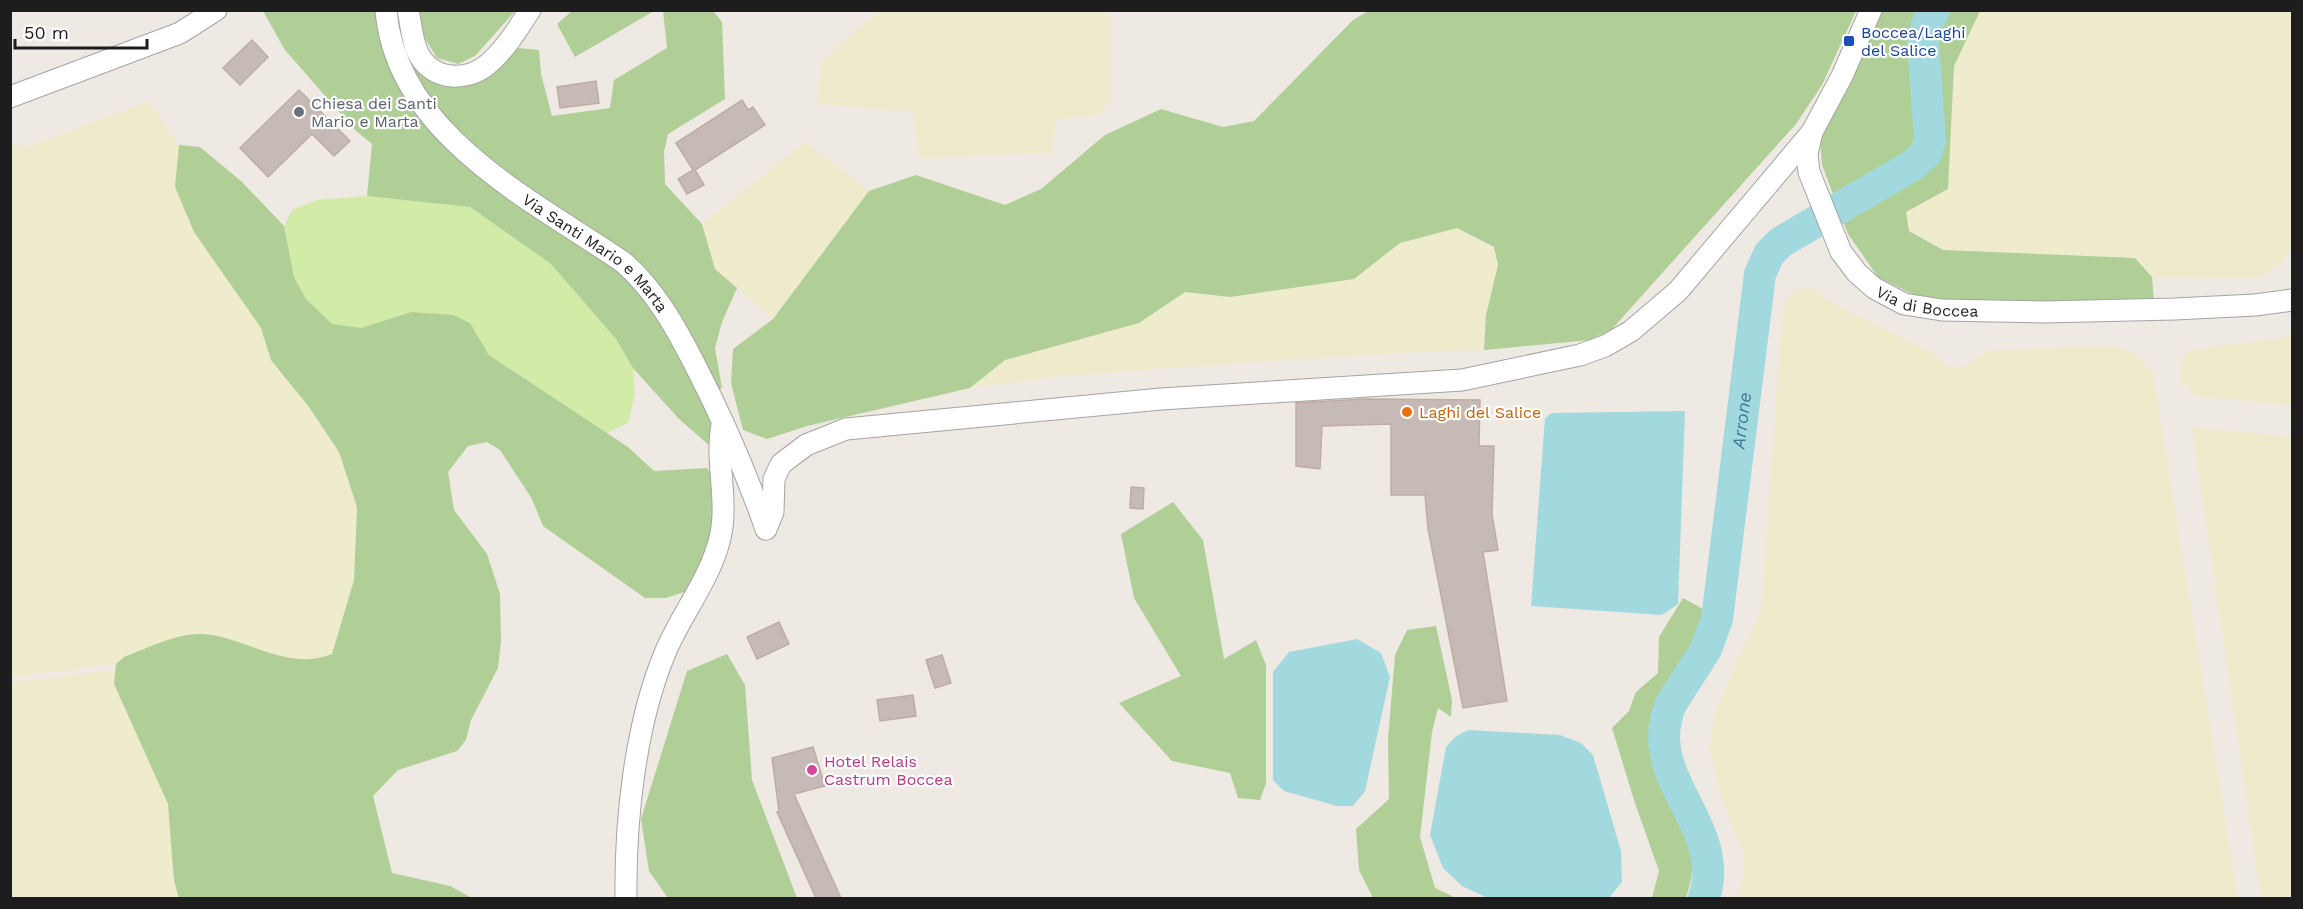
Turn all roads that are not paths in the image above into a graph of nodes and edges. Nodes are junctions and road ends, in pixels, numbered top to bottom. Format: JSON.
{"nodes":[{"id":1,"x":216,"y":10,"type":"edge"},
{"id":2,"x":386,"y":10,"type":"edge"},
{"id":3,"x":408,"y":10,"type":"edge"},
{"id":4,"x":530,"y":10,"type":"edge"},
{"id":5,"x":1871,"y":10,"type":"edge"},
{"id":6,"x":10,"y":97,"type":"edge"},
{"id":7,"x":1812,"y":132,"type":"junction"},
{"id":8,"x":2292,"y":300,"type":"edge"},
{"id":9,"x":722,"y":422,"type":"junction"},
{"id":10,"x":626,"y":898,"type":"edge"}],
"edges":[{"from":1,"to":6,"type":"street"},
{"from":2,"to":9,"type":"street","name":"Via Santi Mario e Marta"},
{"from":3,"to":4,"type":"street"},
{"from":5,"to":7,"type":"street","name":"Via di Boccea"},
{"from":7,"to":8,"type":"street","name":"Via di Boccea"},
{"from":7,"to":9,"type":"street","name":"Via Santi Mario e Marta"},
{"from":9,"to":10,"type":"street"}]}
